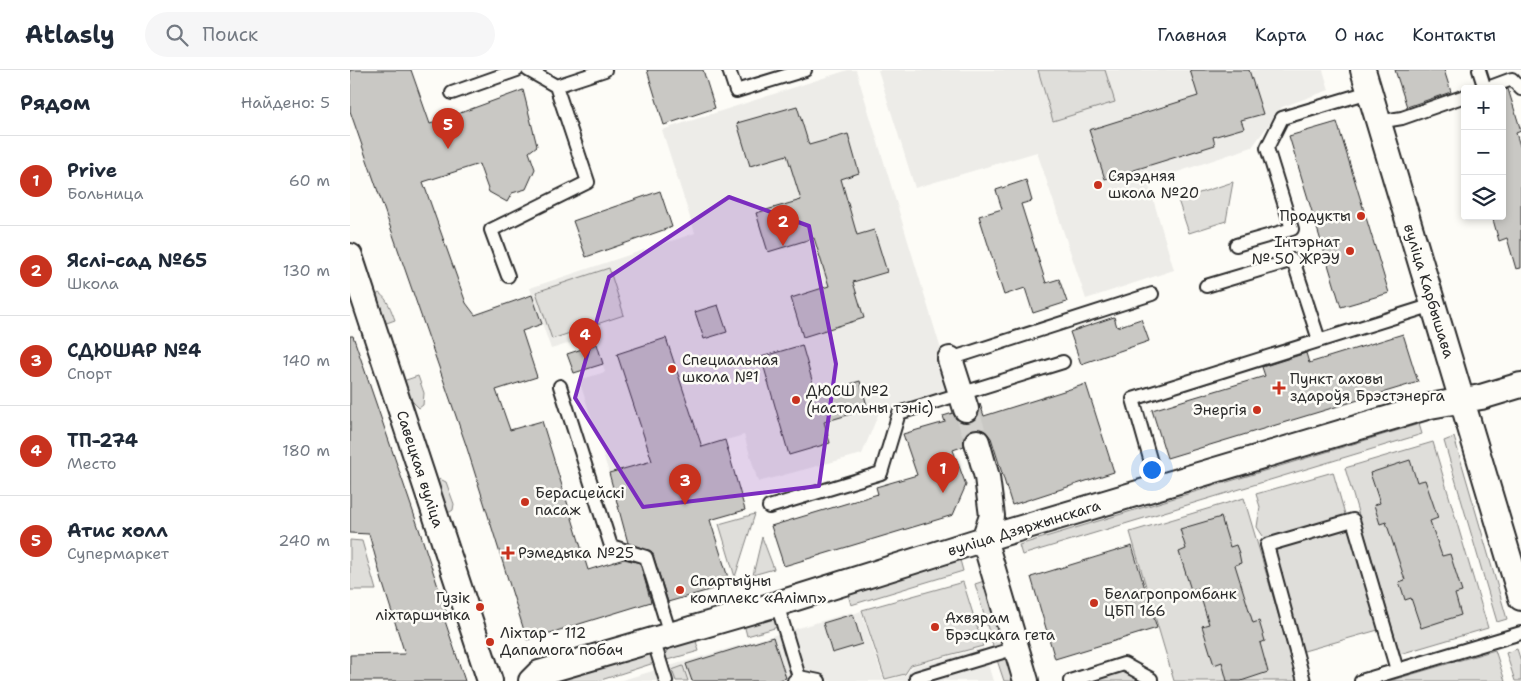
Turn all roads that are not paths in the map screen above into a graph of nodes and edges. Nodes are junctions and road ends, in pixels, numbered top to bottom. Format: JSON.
{"nodes":[{"id":1,"x":517,"y":70,"type":"edge"},
{"id":2,"x":528,"y":70,"type":"edge"},
{"id":3,"x":605,"y":70,"type":"edge"},
{"id":4,"x":729,"y":70,"type":"edge"},
{"id":5,"x":805,"y":70,"type":"edge"},
{"id":6,"x":1479,"y":70,"type":"edge"},
{"id":7,"x":1512,"y":74,"type":"edge"},
{"id":8,"x":1366,"y":81,"type":"edge"},
{"id":9,"x":1484,"y":85,"type":"edge"},
{"id":10,"x":1492,"y":85,"type":"edge"},
{"id":11,"x":556,"y":86,"type":"junction"},
{"id":12,"x":1521,"y":89,"type":"edge"},
{"id":13,"x":452,"y":93,"type":"dead end"},
{"id":14,"x":1461,"y":97,"type":"edge"},
{"id":15,"x":1378,"y":122,"type":"junction"},
{"id":16,"x":1236,"y":245,"type":"dead end"},
{"id":17,"x":350,"y":256,"type":"edge"},
{"id":18,"x":508,"y":276,"type":"dead end"},
{"id":19,"x":1206,"y":286,"type":"dead end"},
{"id":20,"x":1152,"y":294,"type":"dead end"},
{"id":21,"x":1433,"y":305,"type":"junction"},
{"id":22,"x":1319,"y":340,"type":"junction"},
{"id":23,"x":950,"y":359,"type":"joint"},
{"id":24,"x":1063,"y":362,"type":"dead end"},
{"id":25,"x":560,"y":386,"type":"dead end"},
{"id":26,"x":1521,"y":386,"type":"edge"},
{"id":27,"x":1462,"y":400,"type":"junction"},
{"id":28,"x":964,"y":401,"type":"junction"},
{"id":29,"x":976,"y":442,"type":"tunnel mouth"},
{"id":30,"x":1158,"y":487,"type":"junction"},
{"id":31,"x":770,"y":507,"type":"dead end"},
{"id":32,"x":984,"y":539,"type":"junction"},
{"id":33,"x":1521,"y":598,"type":"edge"},
{"id":34,"x":777,"y":604,"type":"junction"},
{"id":35,"x":1521,"y":633,"type":"edge"},
{"id":36,"x":661,"y":637,"type":"junction"},
{"id":37,"x":1016,"y":648,"type":"junction"},
{"id":38,"x":1397,"y":670,"type":"junction"},
{"id":39,"x":796,"y":679,"type":"edge"},
{"id":40,"x":490,"y":681,"type":"edge"},
{"id":41,"x":532,"y":681,"type":"edge"},
{"id":42,"x":666,"y":681,"type":"edge"},
{"id":43,"x":819,"y":681,"type":"edge"},
{"id":44,"x":917,"y":681,"type":"edge"},
{"id":45,"x":1026,"y":681,"type":"edge"},
{"id":46,"x":1070,"y":681,"type":"edge"},
{"id":47,"x":1151,"y":681,"type":"edge"},
{"id":48,"x":1304,"y":681,"type":"edge"},
{"id":49,"x":1361,"y":681,"type":"edge"}],
"edges":[{"from":1,"to":13,"type":"lane"},
{"from":2,"to":11,"type":"lane"},
{"from":3,"to":11,"type":"lane"},
{"from":4,"to":5,"type":"lane"},
{"from":6,"to":9,"type":"lane"},
{"from":7,"to":10,"type":"lane"},
{"from":7,"to":12,"type":"lane"},
{"from":8,"to":15,"type":"street","name":"вуліца Карбышава"},
{"from":8,"to":16,"type":"lane"},
{"from":11,"to":18,"type":"lane"},
{"from":14,"to":15,"type":"lane"},
{"from":15,"to":21,"type":"street","name":"вуліца Карбышава"},
{"from":17,"to":40,"type":"street","name":"Савецкая вуліца"},
{"from":19,"to":22,"type":"lane"},
{"from":20,"to":23,"type":"lane"},
{"from":21,"to":22,"type":"lane"},
{"from":21,"to":27,"type":"street","name":"вуліца Карбышава"},
{"from":22,"to":30,"type":"lane"},
{"from":23,"to":28,"type":"street"},
{"from":24,"to":28,"type":"lane"},
{"from":25,"to":36,"type":"lane"},
{"from":26,"to":27,"type":"street","name":"вуліца Дзяржынскага"},
{"from":27,"to":30,"type":"street","name":"вуліца Дзяржынскага"},
{"from":27,"to":33,"type":"street","name":"вуліца Карбышава"},
{"from":28,"to":31,"type":"lane"},
{"from":29,"to":32,"type":"street"},
{"from":30,"to":32,"type":"street","name":"вуліца Дзяржынскага"},
{"from":32,"to":34,"type":"street","name":"вуліца Дзяржынскага"},
{"from":32,"to":37,"type":"street"},
{"from":34,"to":36,"type":"street","name":"вуліца Дзяржынскага"},
{"from":34,"to":39,"type":"lane"},
{"from":35,"to":38,"type":"lane"},
{"from":36,"to":41,"type":"street","name":"вуліца Дзяржынскага"},
{"from":36,"to":42,"type":"lane"},
{"from":37,"to":44,"type":"lane"},
{"from":37,"to":45,"type":"street"},
{"from":38,"to":48,"type":"lane"},
{"from":38,"to":49,"type":"lane"},
{"from":39,"to":43,"type":"lane"},
{"from":46,"to":47,"type":"lane"}]}
